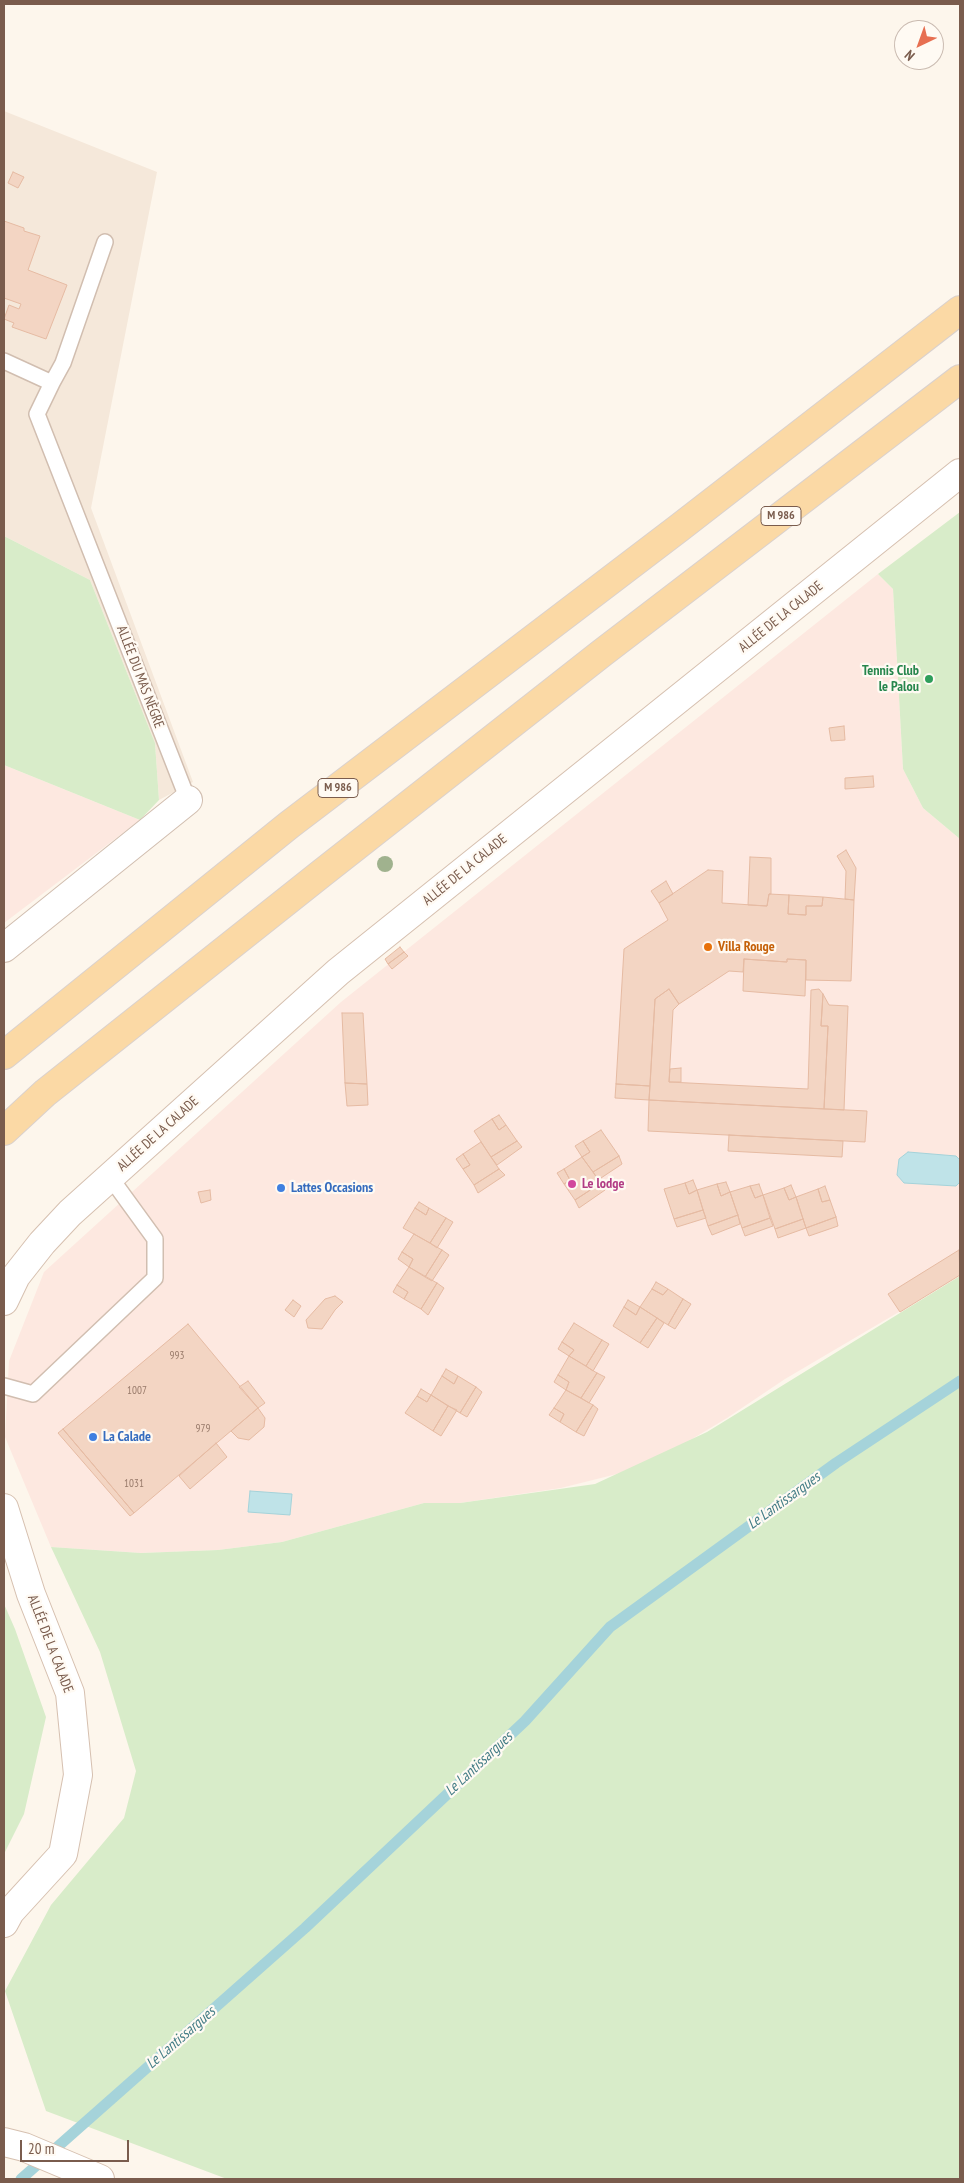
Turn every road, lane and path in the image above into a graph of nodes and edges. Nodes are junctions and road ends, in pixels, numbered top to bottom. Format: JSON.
{"nodes":[{"id":1,"x":105,"y":242,"type":"dead end"},
{"id":2,"x":960,"y":310,"type":"edge"},
{"id":3,"x":4,"y":361,"type":"edge"},
{"id":4,"x":960,"y":378,"type":"edge"},
{"id":5,"x":52,"y":383,"type":"junction"},
{"id":6,"x":960,"y":473,"type":"edge"},
{"id":7,"x":188,"y":800,"type":"joint"},
{"id":8,"x":4,"y":948,"type":"edge"},
{"id":9,"x":4,"y":1055,"type":"edge"},
{"id":10,"x":4,"y":1131,"type":"edge"},
{"id":11,"x":110,"y":1177,"type":"junction"},
{"id":12,"x":4,"y":1301,"type":"edge"},
{"id":13,"x":4,"y":1386,"type":"edge"},
{"id":14,"x":4,"y":1508,"type":"edge"},
{"id":15,"x":6,"y":1916,"type":"edge"},
{"id":16,"x":4,"y":2122,"type":"edge"},
{"id":17,"x":14,"y":2144,"type":"edge"},
{"id":18,"x":100,"y":2179,"type":"edge"}],
"edges":[{"from":1,"to":5,"type":"lane","name":"ALLÉE DU MAS NÈGRE"},
{"from":2,"to":9,"type":"main road","number":"M 986"},
{"from":3,"to":5,"type":"lane"},
{"from":4,"to":10,"type":"main road","number":"M 986"},
{"from":5,"to":7,"type":"lane","name":"ALLÉE DU MAS NÈGRE"},
{"from":6,"to":11,"type":"street","name":"ALLÉE DE LA CALADE"},
{"from":7,"to":8,"type":"street","name":"ALLÉE DU MAS NÈGRE"},
{"from":11,"to":12,"type":"street","name":"ALLÉE DE LA CALADE"},
{"from":11,"to":13,"type":"lane"},
{"from":14,"to":15,"type":"street","name":"ALLÉE DE LA CALADE"},
{"from":16,"to":17,"type":"street"},
{"from":17,"to":18,"type":"street"}]}
